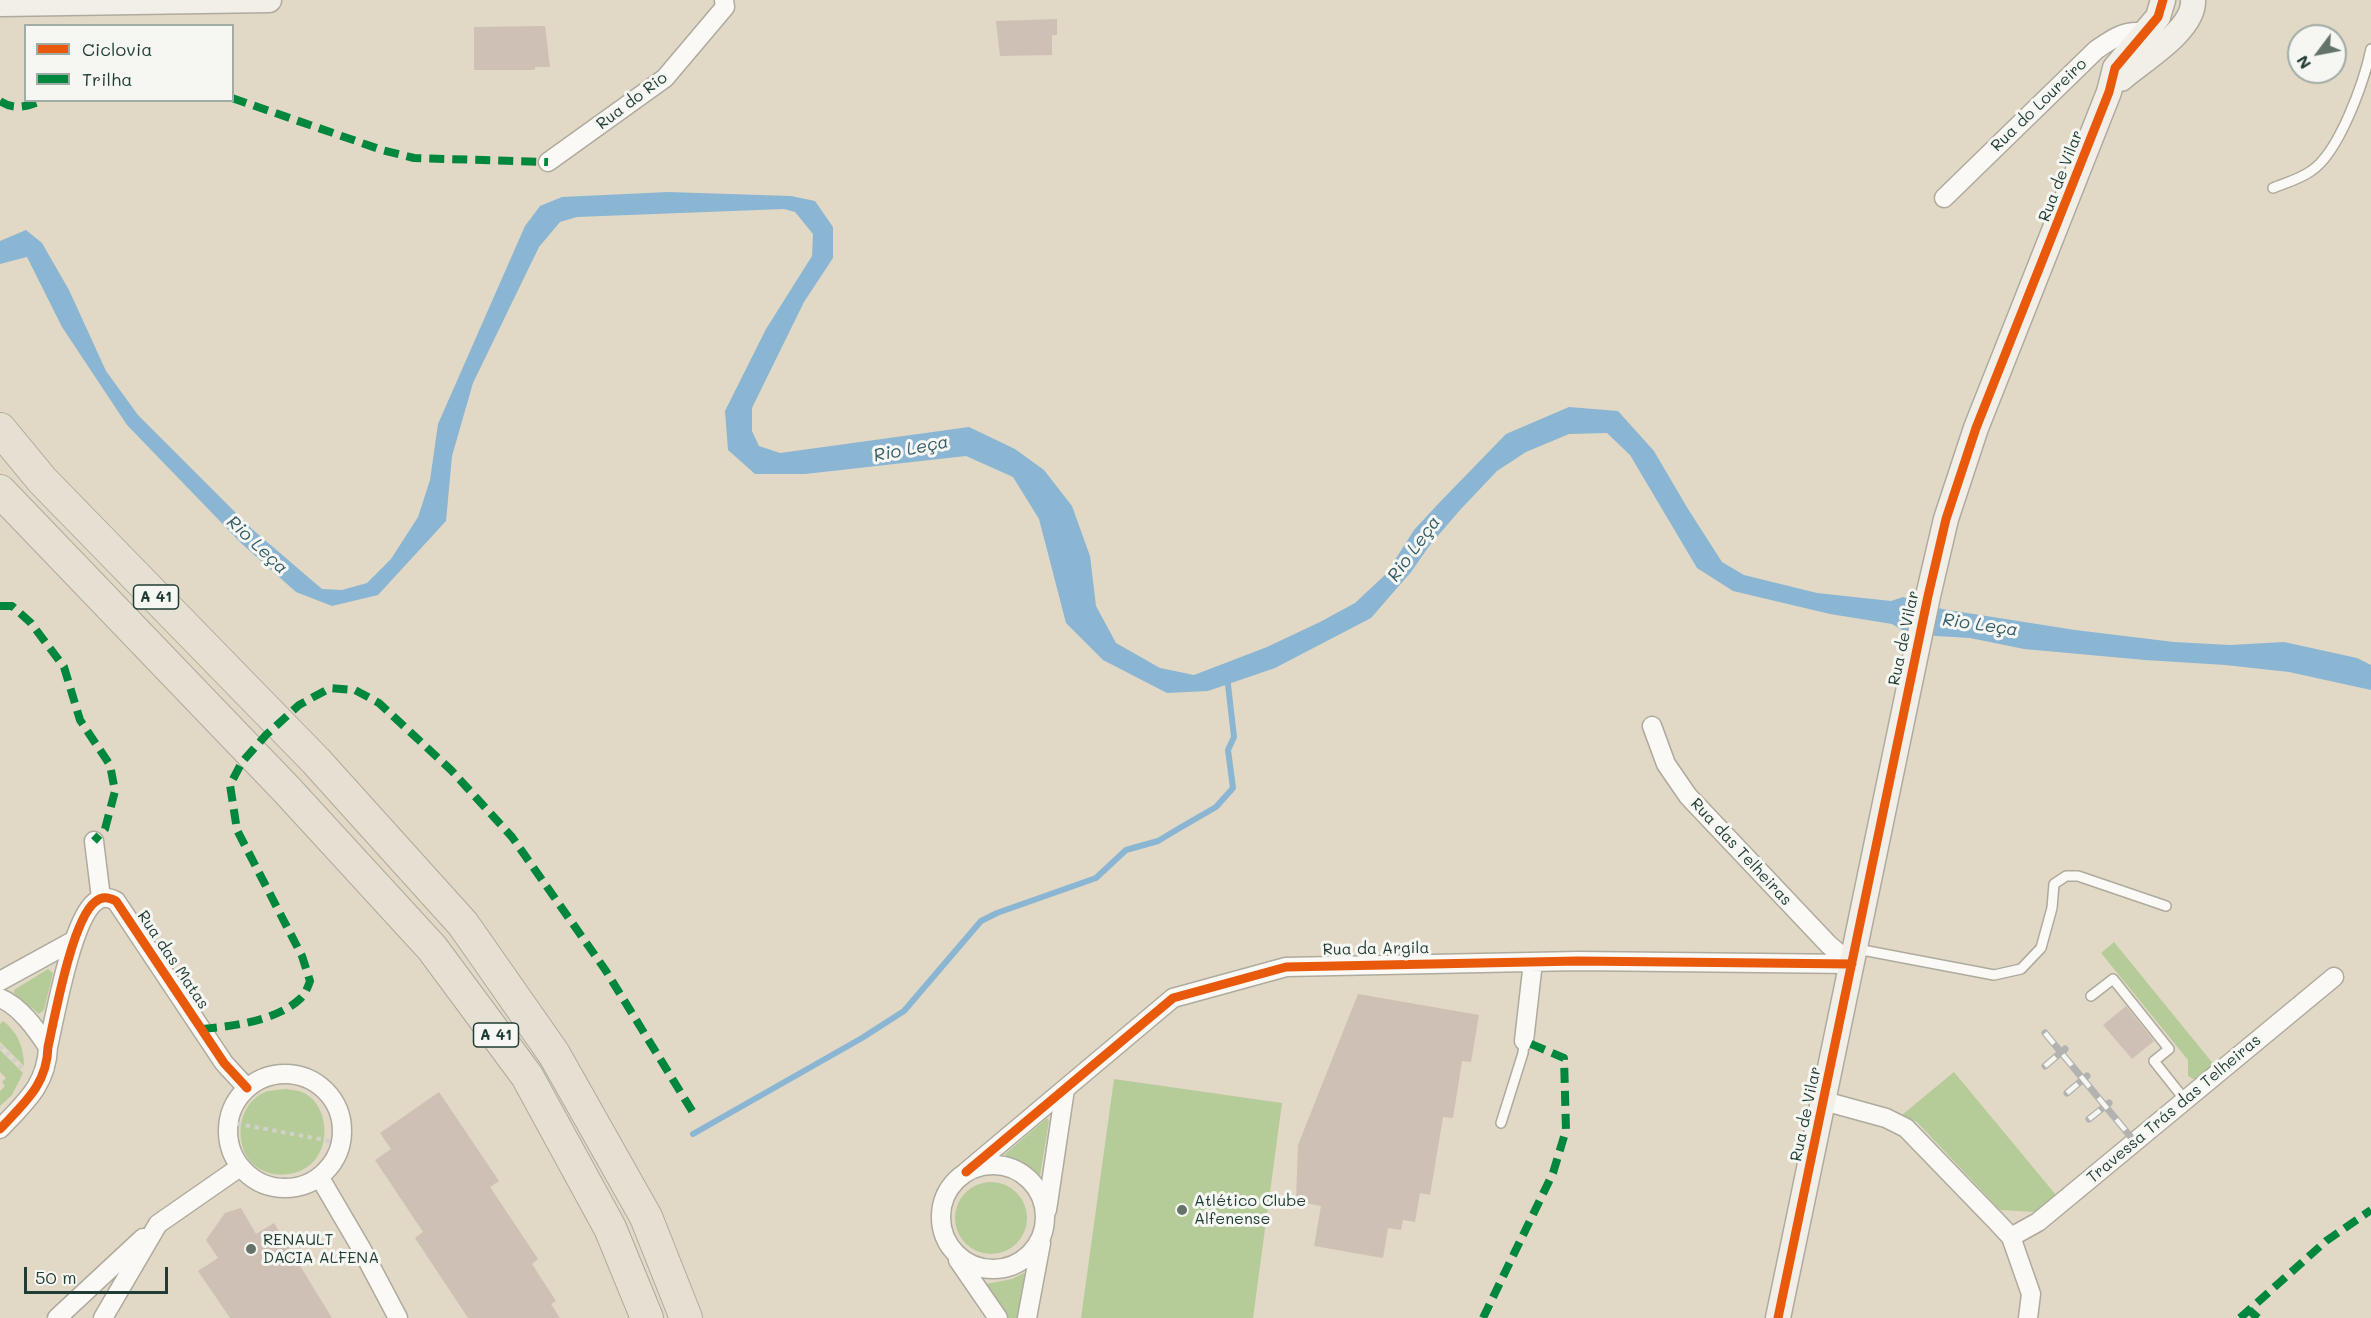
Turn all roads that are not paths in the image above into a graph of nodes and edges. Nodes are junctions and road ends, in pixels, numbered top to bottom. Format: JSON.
{"nodes":[{"id":1,"x":269,"y":0,"type":"edge"},
{"id":2,"x":724,"y":0,"type":"edge"},
{"id":3,"x":2163,"y":0,"type":"edge"},
{"id":4,"x":2193,"y":0,"type":"edge"},
{"id":5,"x":67,"y":1,"type":"edge"},
{"id":6,"x":0,"y":4,"type":"edge"},
{"id":7,"x":2145,"y":33,"type":"junction"},
{"id":8,"x":2371,"y":50,"type":"edge"},
{"id":9,"x":2368,"y":80,"type":"edge"},
{"id":10,"x":2109,"y":92,"type":"junction"},
{"id":11,"x":548,"y":162,"type":"dead end"},
{"id":12,"x":2272,"y":188,"type":"dead end"},
{"id":13,"x":1944,"y":198,"type":"dead end"},
{"id":14,"x":0,"y":429,"type":"edge"},
{"id":15,"x":0,"y":491,"type":"edge"},
{"id":16,"x":1652,"y":726,"type":"dead end"},
{"id":17,"x":94,"y":841,"type":"dead end"},
{"id":18,"x":101,"y":898,"type":"junction"},
{"id":19,"x":2166,"y":906,"type":"dead end"},
{"id":20,"x":74,"y":940,"type":"junction"},
{"id":21,"x":1854,"y":956,"type":"junction"},
{"id":22,"x":1533,"y":962,"type":"junction"},
{"id":23,"x":2334,"y":977,"type":"dead end"},
{"id":24,"x":0,"y":981,"type":"edge"},
{"id":25,"x":2091,"y":996,"type":"dead end"},
{"id":26,"x":0,"y":998,"type":"edge"},
{"id":27,"x":1524,"y":1041,"type":"joint"},
{"id":28,"x":48,"y":1047,"type":"junction"},
{"id":29,"x":247,"y":1088,"type":"junction"},
{"id":30,"x":1065,"y":1089,"type":"junction"},
{"id":31,"x":2185,"y":1100,"type":"junction"},
{"id":32,"x":1824,"y":1101,"type":"junction"},
{"id":33,"x":1501,"y":1124,"type":"dead end"},
{"id":34,"x":0,"y":1129,"type":"edge"},
{"id":35,"x":240,"y":1167,"type":"junction"},
{"id":36,"x":966,"y":1172,"type":"junction"},
{"id":37,"x":320,"y":1178,"type":"junction"},
{"id":38,"x":158,"y":1224,"type":"junction"},
{"id":39,"x":1044,"y":1226,"type":"junction"},
{"id":40,"x":2012,"y":1237,"type":"junction"},
{"id":41,"x":949,"y":1246,"type":"junction"},
{"id":42,"x":57,"y":1318,"type":"edge"},
{"id":43,"x":103,"y":1318,"type":"edge"},
{"id":44,"x":398,"y":1318,"type":"edge"},
{"id":45,"x":647,"y":1318,"type":"edge"},
{"id":46,"x":686,"y":1318,"type":"edge"},
{"id":47,"x":998,"y":1318,"type":"edge"},
{"id":48,"x":1027,"y":1318,"type":"edge"},
{"id":49,"x":1778,"y":1318,"type":"edge"},
{"id":50,"x":2028,"y":1318,"type":"edge"}],
"edges":[{"from":1,"to":5,"type":"street"},
{"from":2,"to":11,"type":"street","name":"Rua do Rio"},
{"from":3,"to":7,"type":"street","name":"Rua de Vilar"},
{"from":4,"to":10,"type":"street","name":"Rua de Vilar"},
{"from":5,"to":6,"type":"street"},
{"from":7,"to":10,"type":"street","name":"Rua de Vilar"},
{"from":7,"to":13,"type":"street","name":"Rua do Loureiro"},
{"from":8,"to":9,"type":"lane"},
{"from":9,"to":12,"type":"lane"},
{"from":10,"to":21,"type":"street","name":"Rua de Vilar"},
{"from":14,"to":46,"type":"highway","number":"A 41"},
{"from":15,"to":45,"type":"highway","number":"A 41"},
{"from":16,"to":21,"type":"street","name":"Rua das Telheiras"},
{"from":17,"to":18,"type":"street"},
{"from":18,"to":20,"type":"street"},
{"from":18,"to":29,"type":"street","name":"Rua das Matas"},
{"from":19,"to":21,"type":"lane"},
{"from":20,"to":24,"type":"street"},
{"from":20,"to":28,"type":"street"},
{"from":21,"to":22,"type":"street","name":"Rua da Argila"},
{"from":21,"to":32,"type":"street","name":"Rua de Vilar"},
{"from":22,"to":27,"type":"street"},
{"from":22,"to":30,"type":"street","name":"Rua da Argila"},
{"from":23,"to":31,"type":"street","name":"Travessa Trás das Telheiras"},
{"from":25,"to":31,"type":"lane"},
{"from":26,"to":28,"type":"street"},
{"from":27,"to":33,"type":"lane"},
{"from":28,"to":34,"type":"street"},
{"from":29,"to":35,"type":"street"},
{"from":29,"to":37,"type":"street"},
{"from":30,"to":36,"type":"street","name":"Rua da Argila"},
{"from":30,"to":39,"type":"street"},
{"from":31,"to":40,"type":"street","name":"Travessa Trás das Telheiras"},
{"from":32,"to":40,"type":"street"},
{"from":32,"to":49,"type":"street","name":"Rua de Vilar"},
{"from":35,"to":37,"type":"street"},
{"from":35,"to":38,"type":"street"},
{"from":36,"to":39,"type":"street"},
{"from":36,"to":41,"type":"street","name":"Rua da Argila"},
{"from":37,"to":44,"type":"street"},
{"from":38,"to":42,"type":"street"},
{"from":38,"to":43,"type":"street"},
{"from":39,"to":41,"type":"street"},
{"from":39,"to":48,"type":"street"},
{"from":40,"to":50,"type":"street"},
{"from":41,"to":47,"type":"street","name":"Rua da Argila"}]}
